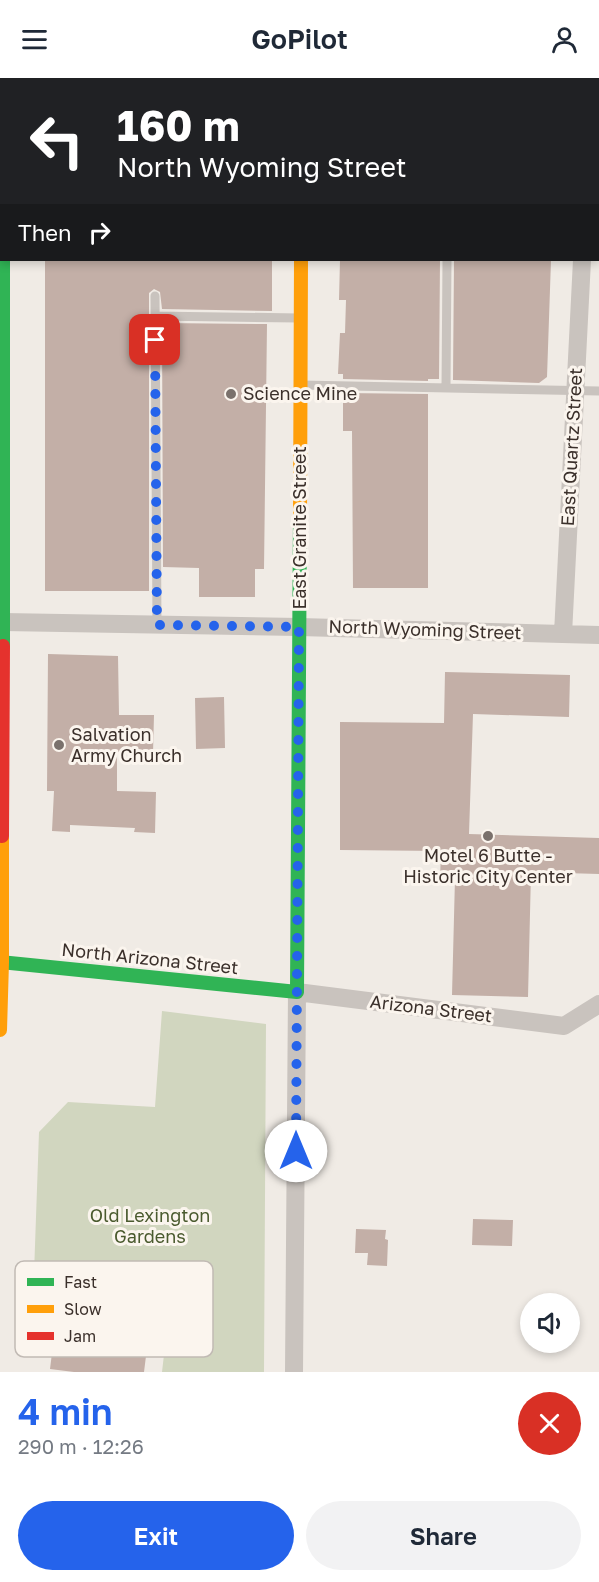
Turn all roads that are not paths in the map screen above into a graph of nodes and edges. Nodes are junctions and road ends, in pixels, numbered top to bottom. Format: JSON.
{"nodes":[{"id":1,"x":3,"y":261,"type":"edge"},
{"id":2,"x":301,"y":261,"type":"edge"},
{"id":3,"x":447,"y":261,"type":"edge"},
{"id":4,"x":582,"y":261,"type":"edge"},
{"id":5,"x":155,"y":296,"type":"dead end"},
{"id":6,"x":155,"y":316,"type":"junction"},
{"id":7,"x":300,"y":318,"type":"junction"},
{"id":8,"x":300,"y":385,"type":"junction"},
{"id":9,"x":446,"y":387,"type":"junction"},
{"id":10,"x":575,"y":390,"type":"junction"},
{"id":11,"x":599,"y":391,"type":"edge"},
{"id":12,"x":2,"y":622,"type":"edge"},
{"id":13,"x":157,"y":625,"type":"junction"},
{"id":14,"x":299,"y":627,"type":"junction"},
{"id":15,"x":563,"y":634,"type":"junction"},
{"id":16,"x":599,"y":634,"type":"edge"},
{"id":17,"x":1,"y":962,"type":"edge"},
{"id":18,"x":297,"y":992,"type":"junction"},
{"id":19,"x":599,"y":1004,"type":"edge"},
{"id":20,"x":0,"y":1030,"type":"edge"},
{"id":21,"x":294,"y":1372,"type":"edge"}],
"edges":[{"from":1,"to":12,"type":"street"},
{"from":2,"to":7,"type":"street","name":"East Granite Street"},
{"from":3,"to":9,"type":"lane"},
{"from":4,"to":10,"type":"street","name":"East Quartz Street"},
{"from":5,"to":6,"type":"lane"},
{"from":6,"to":7,"type":"lane"},
{"from":6,"to":13,"type":"lane"},
{"from":7,"to":8,"type":"street","name":"East Granite Street"},
{"from":8,"to":9,"type":"lane"},
{"from":8,"to":14,"type":"street","name":"East Granite Street"},
{"from":9,"to":10,"type":"lane"},
{"from":10,"to":11,"type":"lane"},
{"from":10,"to":15,"type":"street","name":"East Quartz Street"},
{"from":12,"to":13,"type":"street","name":"North Wyoming Street"},
{"from":12,"to":17,"type":"street"},
{"from":13,"to":14,"type":"street","name":"North Wyoming Street"},
{"from":14,"to":15,"type":"street","name":"North Wyoming Street"},
{"from":14,"to":18,"type":"street","name":"East Granite Street"},
{"from":15,"to":16,"type":"street","name":"North Wyoming Street"},
{"from":17,"to":18,"type":"street","name":"North Arizona Street"},
{"from":17,"to":20,"type":"street"},
{"from":18,"to":19,"type":"street","name":"Arizona Street"},
{"from":18,"to":21,"type":"street","name":"East Granite Street"}]}
